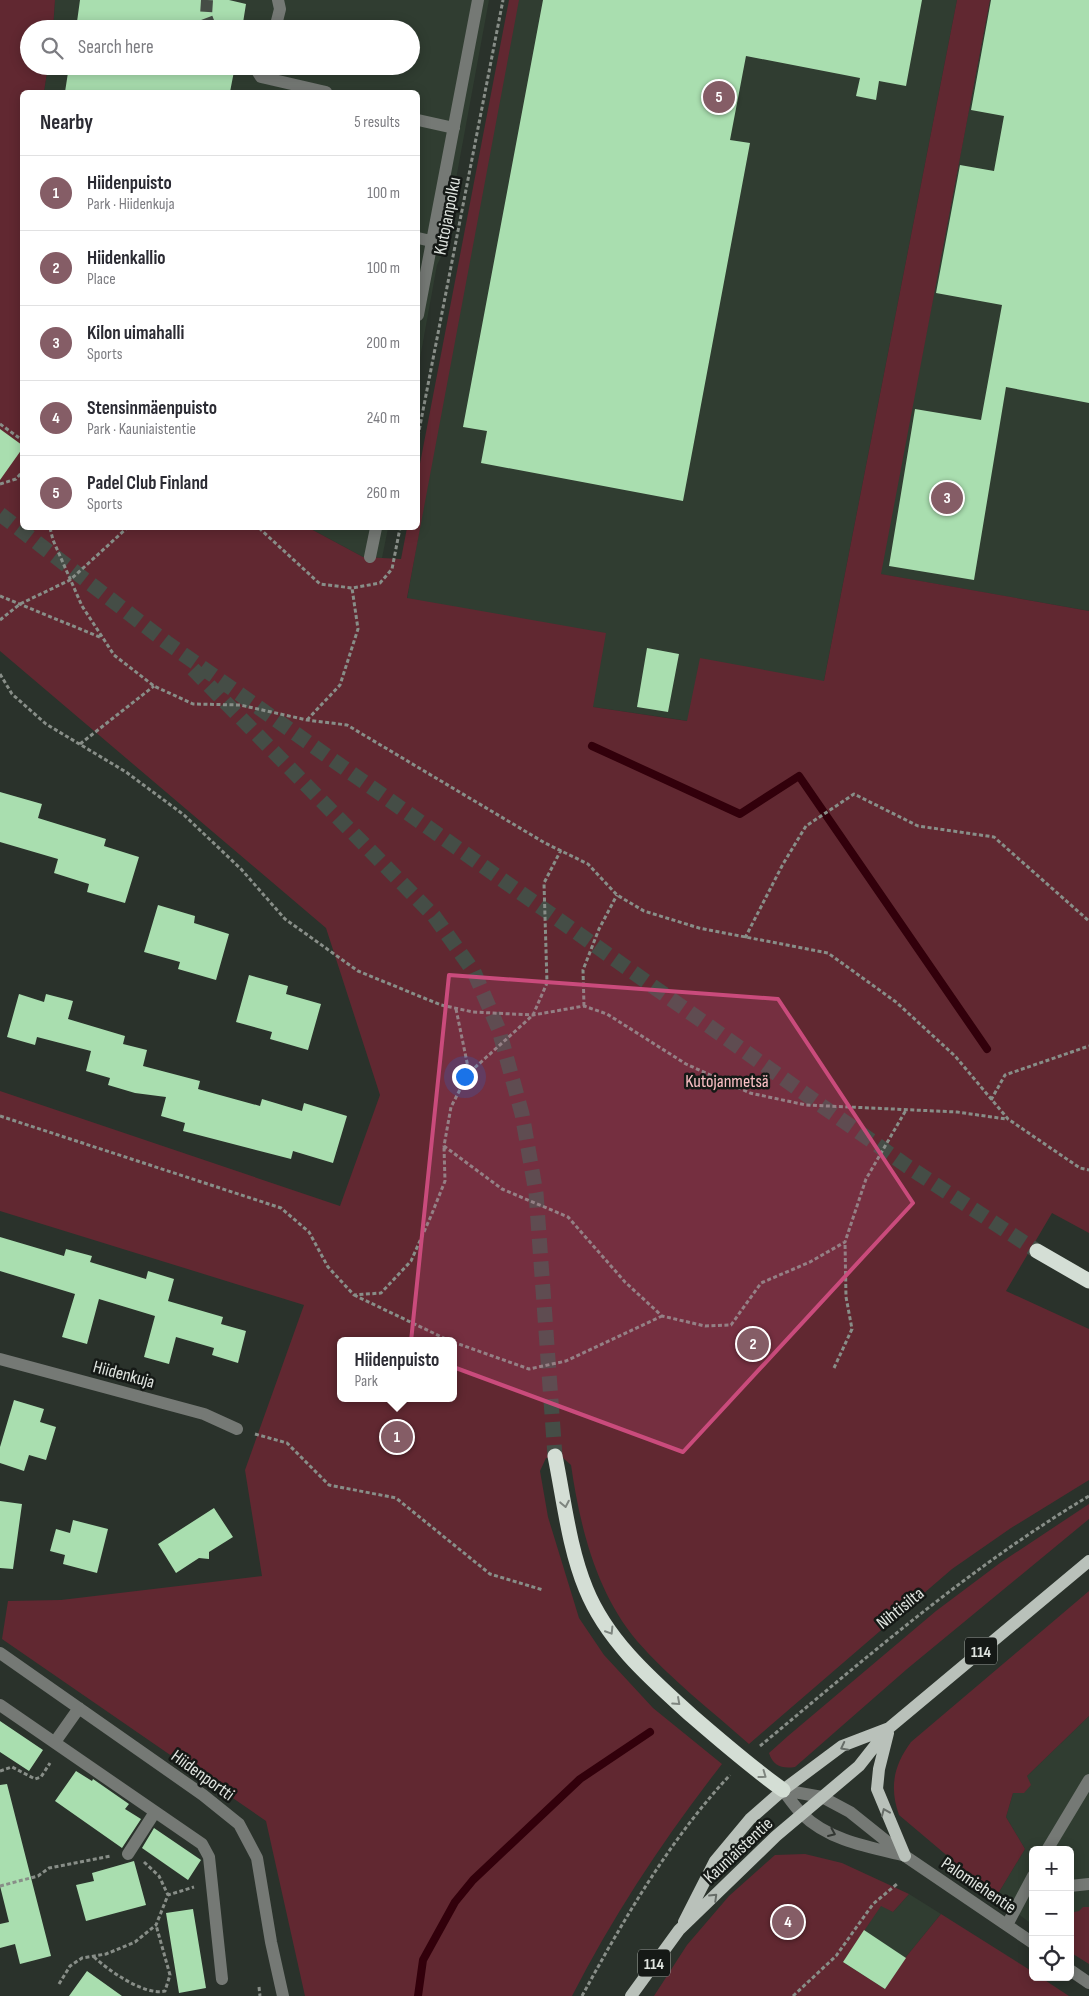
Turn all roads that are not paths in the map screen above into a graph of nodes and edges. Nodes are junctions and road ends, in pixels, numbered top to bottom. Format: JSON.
{"nodes":[{"id":1,"x":278,"y":0,"type":"edge"},
{"id":2,"x":478,"y":0,"type":"edge"},
{"id":3,"x":277,"y":20,"type":"edge"},
{"id":4,"x":260,"y":75,"type":"edge"},
{"id":5,"x":317,"y":90,"type":"edge"},
{"id":6,"x":420,"y":120,"type":"edge"},
{"id":7,"x":454,"y":128,"type":"junction"},
{"id":8,"x":420,"y":238,"type":"edge"},
{"id":9,"x":431,"y":241,"type":"junction"},
{"id":10,"x":420,"y":304,"type":"edge"},
{"id":11,"x":376,"y":530,"type":"edge"},
{"id":12,"x":370,"y":558,"type":"dead end"},
{"id":13,"x":1038,"y":1251,"type":"tunnel mouth"},
{"id":14,"x":1089,"y":1281,"type":"edge"},
{"id":15,"x":0,"y":1359,"type":"edge"},
{"id":16,"x":237,"y":1429,"type":"road end"},
{"id":17,"x":555,"y":1456,"type":"tunnel mouth"},
{"id":18,"x":1089,"y":1557,"type":"edge"},
{"id":19,"x":1089,"y":1561,"type":"edge"},
{"id":20,"x":1072,"y":1574,"type":"junction"},
{"id":21,"x":0,"y":1653,"type":"edge"},
{"id":22,"x":0,"y":1705,"type":"edge"},
{"id":23,"x":79,"y":1708,"type":"junction"},
{"id":24,"x":889,"y":1728,"type":"junction"},
{"id":25,"x":58,"y":1744,"type":"junction"},
{"id":26,"x":1089,"y":1780,"type":"edge"},
{"id":27,"x":783,"y":1790,"type":"junction"},
{"id":28,"x":822,"y":1797,"type":"junction"},
{"id":29,"x":155,"y":1812,"type":"junction"},
{"id":30,"x":803,"y":1815,"type":"junction"},
{"id":31,"x":1049,"y":1846,"type":"edge"},
{"id":32,"x":128,"y":1854,"type":"road end"},
{"id":33,"x":905,"y":1856,"type":"junction"},
{"id":34,"x":1089,"y":1884,"type":"edge"},
{"id":35,"x":1074,"y":1886,"type":"edge"},
{"id":36,"x":1028,"y":1893,"type":"edge"},
{"id":37,"x":1007,"y":1925,"type":"junction"},
{"id":38,"x":679,"y":1930,"type":"junction"},
{"id":39,"x":1029,"y":1941,"type":"edge"},
{"id":40,"x":1074,"y":1973,"type":"edge"},
{"id":41,"x":222,"y":1979,"type":"dead end"},
{"id":42,"x":1089,"y":1983,"type":"edge"},
{"id":43,"x":282,"y":1996,"type":"edge"},
{"id":44,"x":631,"y":1996,"type":"edge"}],
"edges":[{"from":1,"to":3,"type":"street"},
{"from":2,"to":7,"type":"street"},
{"from":4,"to":5,"type":"street"},
{"from":6,"to":7,"type":"street"},
{"from":7,"to":9,"type":"street"},
{"from":8,"to":9,"type":"street"},
{"from":9,"to":10,"type":"street"},
{"from":11,"to":12,"type":"street"},
{"from":13,"to":14,"type":"highway"},
{"from":15,"to":16,"type":"street","name":"Hiidenkuja"},
{"from":17,"to":27,"type":"highway","one_way":true},
{"from":18,"to":20,"type":"main road","number":"114"},
{"from":19,"to":20,"type":"main road","number":"114"},
{"from":20,"to":24,"type":"main road","number":"114"},
{"from":21,"to":23,"type":"street","name":"Hiidenportti"},
{"from":22,"to":25,"type":"street"},
{"from":23,"to":25,"type":"street"},
{"from":23,"to":43,"type":"street","name":"Hiidenportti"},
{"from":24,"to":27,"type":"main road","number":"114","one_way":true},
{"from":24,"to":28,"type":"main road","number":"114"},
{"from":33,"to":24,"type":"main road","one_way":true},
{"from":25,"to":29,"type":"street"},
{"from":26,"to":31,"type":"street"},
{"from":27,"to":28,"type":"street","name":"Palomiehentie"},
{"from":27,"to":30,"type":"street","name":"Palomiehentie"},
{"from":27,"to":38,"type":"main road","name":"Kauniaistentie","number":"114"},
{"from":28,"to":30,"type":"main road","name":"Kauniaistentie","number":"114"},
{"from":28,"to":33,"type":"street","name":"Palomiehentie"},
{"from":29,"to":32,"type":"street"},
{"from":29,"to":41,"type":"street"},
{"from":30,"to":33,"type":"street","name":"Palomiehentie","one_way":true},
{"from":38,"to":30,"type":"main road","name":"Kauniaistentie","number":"114","one_way":true},
{"from":33,"to":37,"type":"street","name":"Palomiehentie"},
{"from":34,"to":35,"type":"street"},
{"from":36,"to":37,"type":"street"},
{"from":37,"to":39,"type":"street","name":"Palomiehentie"},
{"from":38,"to":44,"type":"main road","name":"Kauniaistentie","number":"114"},
{"from":40,"to":42,"type":"street"}]}
